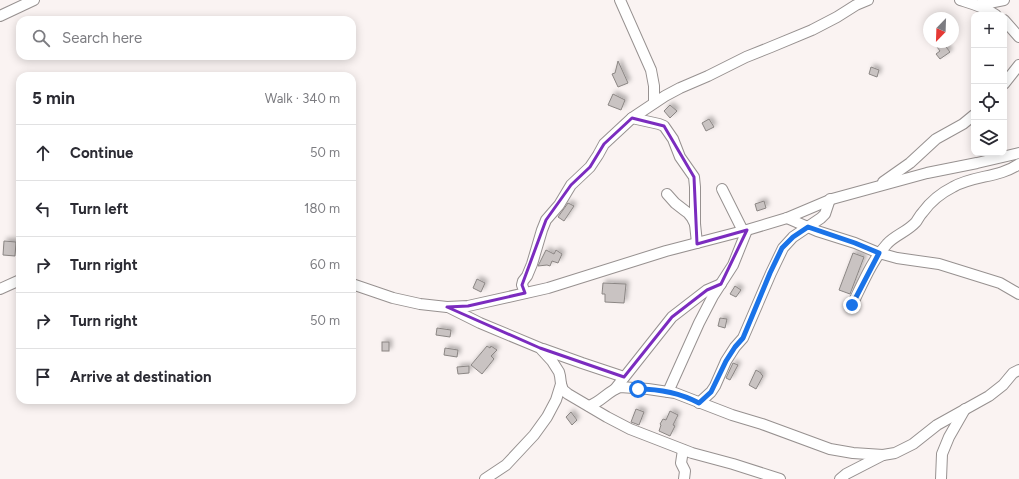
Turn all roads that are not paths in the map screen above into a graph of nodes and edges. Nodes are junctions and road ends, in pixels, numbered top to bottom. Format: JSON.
{"nodes":[{"id":1,"x":34,"y":0,"type":"edge"},
{"id":2,"x":620,"y":0,"type":"edge"},
{"id":3,"x":868,"y":0,"type":"edge"},
{"id":4,"x":960,"y":0,"type":"edge"},
{"id":5,"x":1004,"y":0,"type":"edge"},
{"id":6,"x":978,"y":5,"type":"junction"},
{"id":7,"x":992,"y":12,"type":"edge"},
{"id":8,"x":0,"y":16,"type":"edge"},
{"id":9,"x":1007,"y":23,"type":"edge"},
{"id":10,"x":1019,"y":37,"type":"edge"},
{"id":11,"x":1019,"y":65,"type":"edge"},
{"id":12,"x":1007,"y":80,"type":"edge"},
{"id":13,"x":654,"y":103,"type":"junction"},
{"id":14,"x":971,"y":117,"type":"edge"},
{"id":15,"x":632,"y":118,"type":"junction"},
{"id":16,"x":1019,"y":153,"type":"edge"},
{"id":17,"x":1019,"y":164,"type":"edge"},
{"id":18,"x":877,"y":186,"type":"junction"},
{"id":19,"x":722,"y":189,"type":"dead end"},
{"id":20,"x":667,"y":194,"type":"dead end"},
{"id":21,"x":830,"y":199,"type":"junction"},
{"id":22,"x":787,"y":218,"type":"junction"},
{"id":23,"x":694,"y":224,"type":"junction"},
{"id":24,"x":808,"y":227,"type":"junction"},
{"id":25,"x":745,"y":231,"type":"junction"},
{"id":26,"x":697,"y":243,"type":"junction"},
{"id":27,"x":879,"y":253,"type":"junction"},
{"id":28,"x":16,"y":282,"type":"edge"},
{"id":29,"x":721,"y":284,"type":"junction"},
{"id":30,"x":356,"y":285,"type":"edge"},
{"id":31,"x":0,"y":289,"type":"edge"},
{"id":32,"x":525,"y":293,"type":"junction"},
{"id":33,"x":1019,"y":294,"type":"edge"},
{"id":34,"x":852,"y":305,"type":"dead end"},
{"id":35,"x":447,"y":307,"type":"junction"},
{"id":36,"x":540,"y":348,"type":"junction"},
{"id":37,"x":1019,"y":370,"type":"edge"},
{"id":38,"x":624,"y":377,"type":"junction"},
{"id":39,"x":561,"y":384,"type":"junction"},
{"id":40,"x":615,"y":389,"type":"junction"},
{"id":41,"x":668,"y":392,"type":"junction"},
{"id":42,"x":699,"y":403,"type":"junction"},
{"id":43,"x":589,"y":406,"type":"junction"},
{"id":44,"x":965,"y":409,"type":"junction"},
{"id":45,"x":683,"y":450,"type":"junction"},
{"id":46,"x":883,"y":455,"type":"junction"},
{"id":47,"x":485,"y":479,"type":"edge"},
{"id":48,"x":684,"y":479,"type":"edge"},
{"id":49,"x":780,"y":479,"type":"edge"},
{"id":50,"x":840,"y":479,"type":"edge"},
{"id":51,"x":941,"y":479,"type":"edge"}],
"edges":[{"from":1,"to":8,"type":"street"},
{"from":2,"to":13,"type":"street"},
{"from":3,"to":13,"type":"street"},
{"from":4,"to":6,"type":"street"},
{"from":5,"to":6,"type":"street"},
{"from":6,"to":7,"type":"street"},
{"from":9,"to":10,"type":"street"},
{"from":11,"to":12,"type":"street"},
{"from":13,"to":15,"type":"street"},
{"from":14,"to":18,"type":"street"},
{"from":15,"to":23,"type":"street"},
{"from":15,"to":32,"type":"street"},
{"from":16,"to":18,"type":"street"},
{"from":17,"to":27,"type":"street"},
{"from":18,"to":21,"type":"street"},
{"from":19,"to":25,"type":"street"},
{"from":20,"to":23,"type":"street"},
{"from":21,"to":22,"type":"street"},
{"from":21,"to":24,"type":"street"},
{"from":22,"to":24,"type":"street"},
{"from":22,"to":25,"type":"street"},
{"from":23,"to":26,"type":"street"},
{"from":24,"to":27,"type":"street"},
{"from":24,"to":42,"type":"street"},
{"from":25,"to":26,"type":"street"},
{"from":25,"to":29,"type":"street"},
{"from":26,"to":32,"type":"street"},
{"from":27,"to":33,"type":"street"},
{"from":27,"to":34,"type":"street"},
{"from":28,"to":31,"type":"street"},
{"from":29,"to":38,"type":"street"},
{"from":29,"to":41,"type":"street"},
{"from":30,"to":35,"type":"street"},
{"from":32,"to":35,"type":"street"},
{"from":35,"to":36,"type":"street"},
{"from":36,"to":38,"type":"street"},
{"from":36,"to":39,"type":"street"},
{"from":37,"to":44,"type":"street"},
{"from":38,"to":40,"type":"street"},
{"from":39,"to":43,"type":"street"},
{"from":39,"to":47,"type":"street"},
{"from":40,"to":41,"type":"street"},
{"from":40,"to":43,"type":"street"},
{"from":41,"to":42,"type":"street"},
{"from":42,"to":46,"type":"street"},
{"from":43,"to":45,"type":"street"},
{"from":44,"to":46,"type":"street"},
{"from":44,"to":51,"type":"street"},
{"from":45,"to":48,"type":"street"},
{"from":45,"to":49,"type":"street"},
{"from":46,"to":50,"type":"street"}]}
